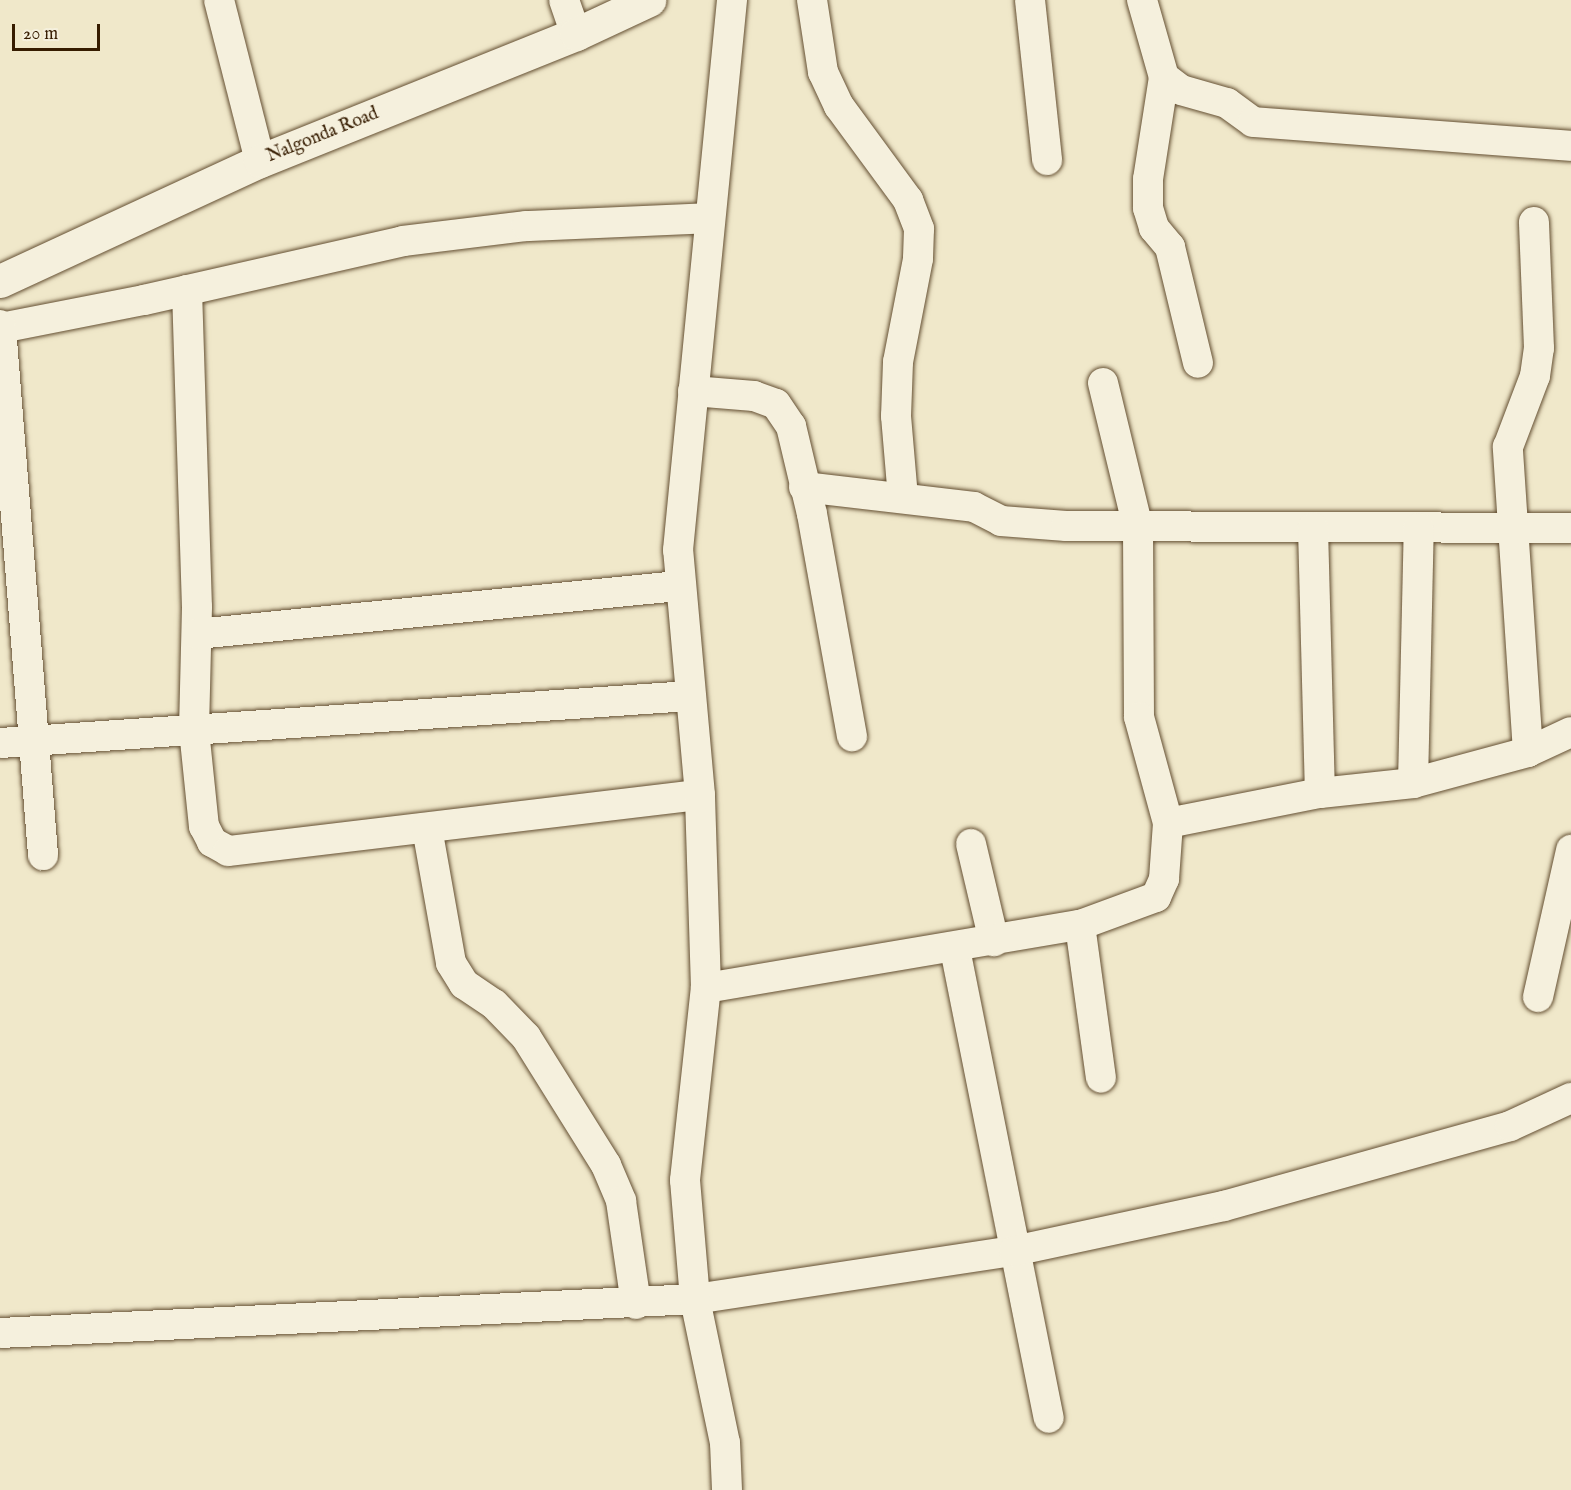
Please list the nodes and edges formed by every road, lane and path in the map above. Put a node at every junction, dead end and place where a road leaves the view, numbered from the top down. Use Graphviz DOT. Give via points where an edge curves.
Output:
graph roads {
  1 [pos="219,0"];
  2 [pos="564,0"];
  3 [pos="649,0"];
  4 [pos="732,0"];
  5 [pos="812,0"];
  6 [pos="1030,0"];
  7 [pos="1142,0"];
  8 [pos="576,34"];
  9 [pos="1164,77"];
  10 [pos="1571,146"];
  11 [pos="1047,160"];
  12 [pos="260,161"];
  13 [pos="710,218"];
  14 [pos="1534,222"];
  15 [pos="0,280"];
  16 [pos="187,290"];
  17 [pos="1,326"];
  18 [pos="1198,363"];
  19 [pos="1103,383"];
  20 [pos="693,391"];
  21 [pos="804,487"];
  22 [pos="903,498"];
  23 [pos="1138,528"];
  24 [pos="1313,528"];
  25 [pos="1419,528"];
  26 [pos="1512,528"];
  27 [pos="1571,528"];
  28 [pos="679,586"];
  29 [pos="12,630"];
  30 [pos="197,634"];
  31 [pos="690,696"];
  32 [pos="194,730"];
  33 [pos="1571,732"];
  34 [pos="852,736"];
  35 [pos="34,741"];
  36 [pos="0,743"];
  37 [pos="1528,752"];
  38 [pos="1413,783"];
  39 [pos="1320,793"];
  40 [pos="700,795"];
  41 [pos="1168,822"];
  42 [pos="427,828"];
  43 [pos="971,843"];
  44 [pos="1571,850"];
  45 [pos="43,855"];
  46 [pos="1080,925"];
  47 [pos="994,942"];
  48 [pos="955,949"];
  49 [pos="706,988"];
  50 [pos="1538,997"];
  51 [pos="1101,1078"];
  52 [pos="1571,1098"];
  53 [pos="1014,1251"];
  54 [pos="695,1299"];
  55 [pos="636,1304"];
  56 [pos="0,1333"];
  57 [pos="1049,1418"];
  58 [pos="727,1490"];
  1 -- 12 [label="street"];
  2 -- 8 [label="street"];
  3 -- 8 [label="main road, Nalgonda Road"];
  4 -- 13 [label="street"];
  5 -- 22 [label="street" via="823,72 839,106 908,200 919,229 918,259 898,362 896,416"];
  6 -- 11 [label="street"];
  7 -- 9 [label="street"];
  8 -- 12 [label="main road, Nalgonda Road"];
  9 -- 10 [label="street" via="1181,90 1227,103 1253,122"];
  9 -- 18 [label="street" via="1148,179 1148,208 1154,228 1170,247"];
  12 -- 15 [label="main road, Nalgonda Road"];
  13 -- 16 [label="street" via="527,226 403,241"];
  13 -- 20 [label="street"];
  14 -- 26 [label="street" via="1539,348 1535,376 1508,447"];
  16 -- 17 [label="street"];
  16 -- 30 [label="street"];
  17 -- 29 [label="street"];
  19 -- 23 [label="street"];
  20 -- 21 [label="street" via="754,396 776,404 790,426"];
  20 -- 28 [label="street" via="678,550"];
  21 -- 22 [label="street"];
  21 -- 34 [label="street"];
  22 -- 23 [label="street" via="974,507 1001,521"];
  23 -- 24 [label="street"];
  23 -- 41 [label="street" via="1139,717"];
  24 -- 25 [label="street"];
  24 -- 39 [label="street"];
  25 -- 26 [label="street"];
  25 -- 38 [label="street"];
  26 -- 27 [label="street"];
  26 -- 37 [label="street"];
  28 -- 30 [label="street"];
  28 -- 31 [label="street"];
  29 -- 35 [label="street"];
  30 -- 32 [label="street"];
  31 -- 32 [label="street"];
  31 -- 40 [label="street"];
  32 -- 35 [label="street"];
  32 -- 42 [label="street" via="204,826 212,842 228,851"];
  33 -- 37 [label="street"];
  35 -- 36 [label="street"];
  35 -- 45 [label="street"];
  37 -- 38 [label="street"];
  38 -- 39 [label="street"];
  39 -- 41 [label="street"];
  40 -- 42 [label="street"];
  40 -- 49 [label="street"];
  41 -- 46 [label="street" via="1164,879 1156,897"];
  42 -- 55 [label="street" via="451,963 464,984 494,1004 526,1037 606,1165 621,1201"];
  43 -- 47 [label="street"];
  44 -- 50 [label="street"];
  46 -- 47 [label="street"];
  46 -- 51 [label="street"];
  47 -- 48 [label="street"];
  48 -- 49 [label="street"];
  48 -- 53 [label="street"];
  49 -- 54 [label="street" via="685,1180"];
  52 -- 53 [label="street" via="1510,1126 1224,1206"];
  53 -- 54 [label="street"];
  53 -- 57 [label="street"];
  54 -- 55 [label="street"];
  54 -- 58 [label="street" via="725,1443"];
  55 -- 56 [label="street"];
}
